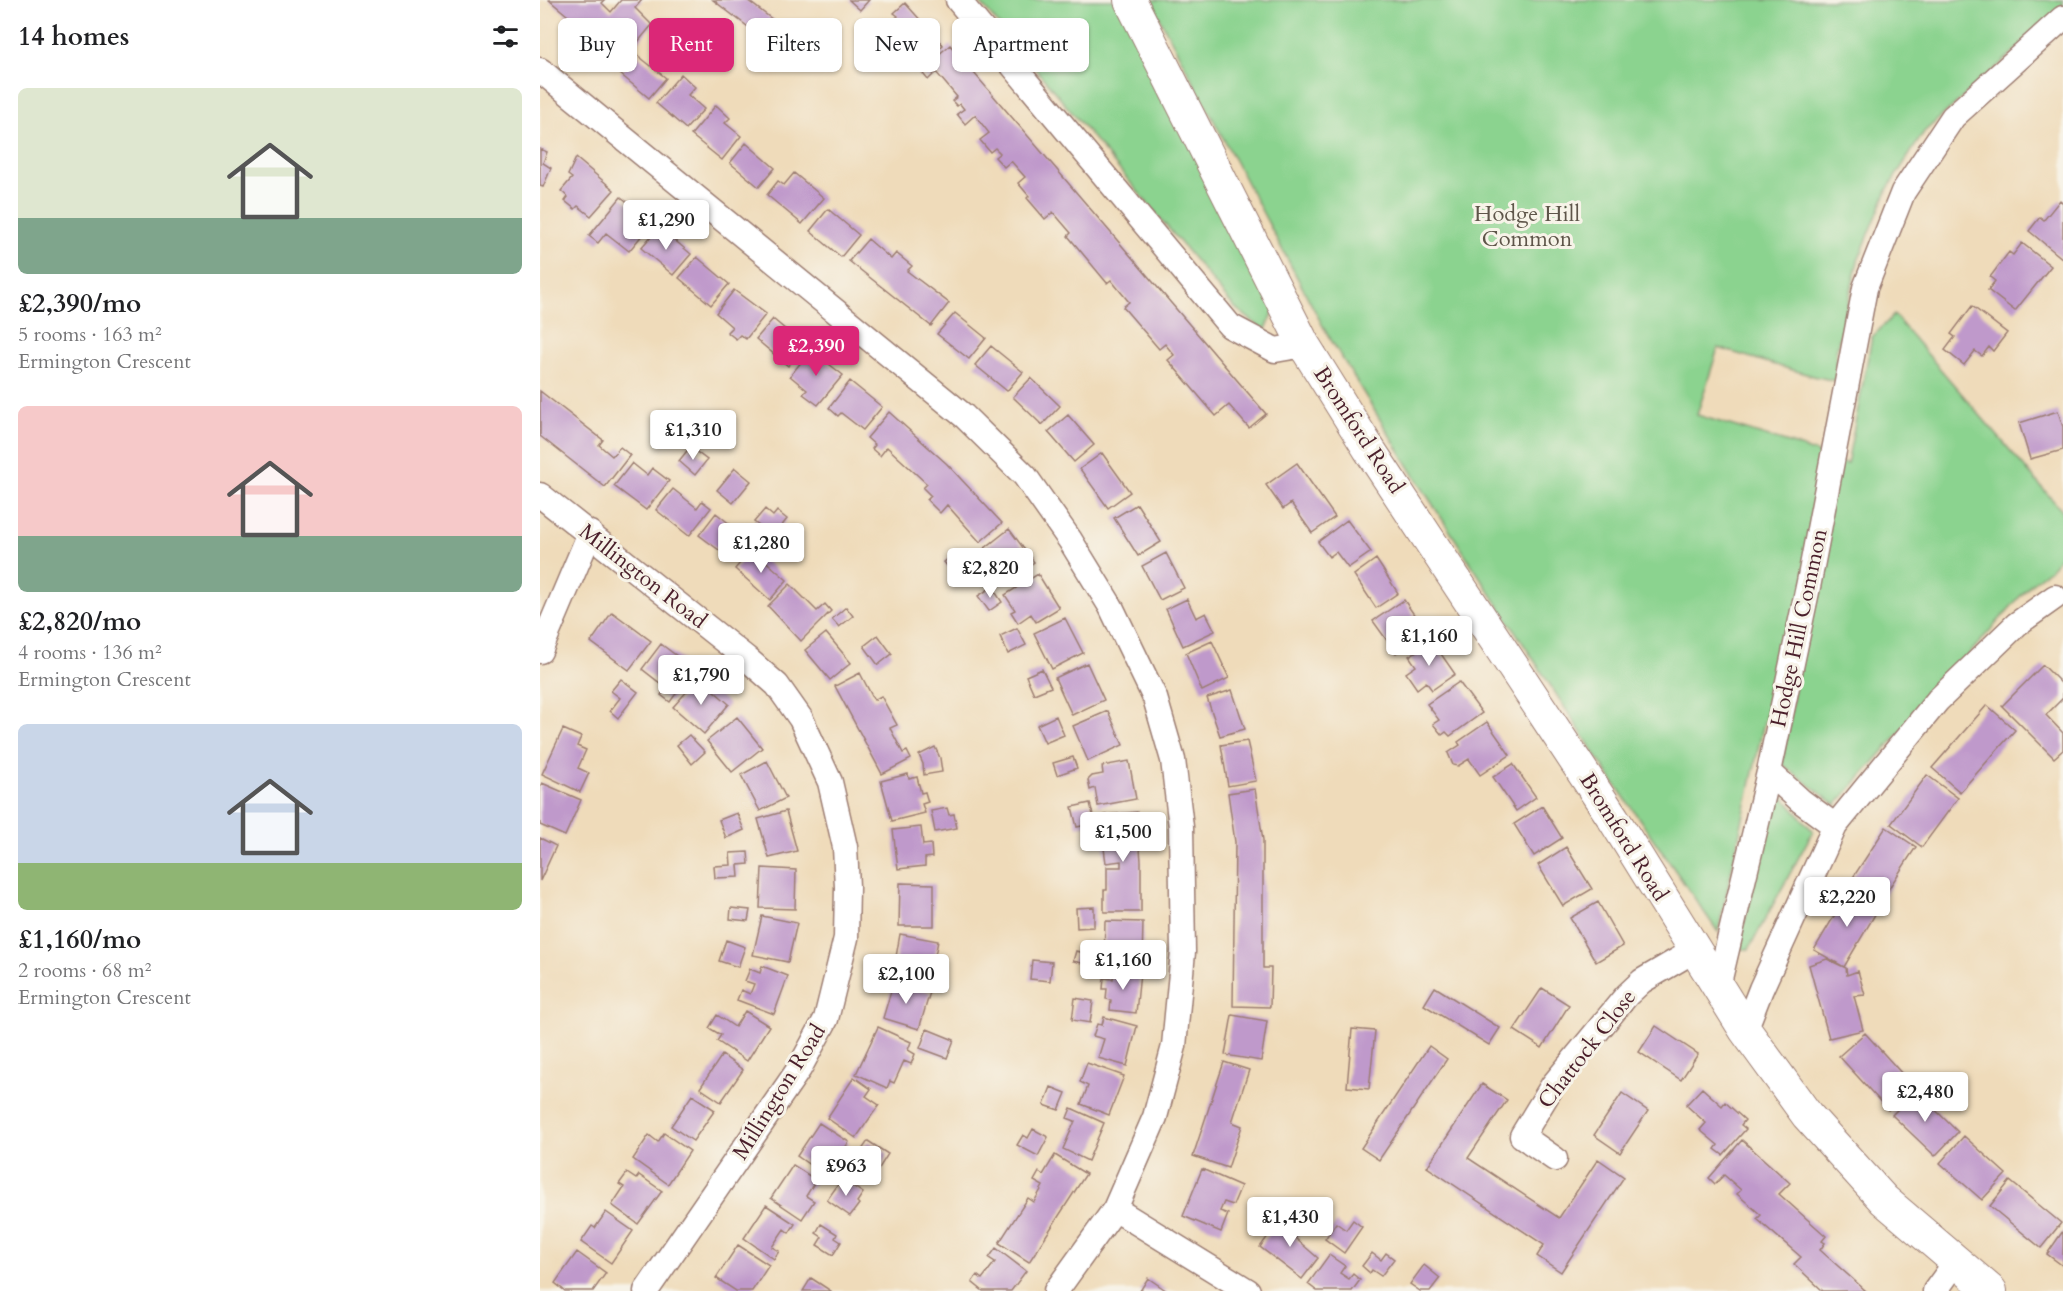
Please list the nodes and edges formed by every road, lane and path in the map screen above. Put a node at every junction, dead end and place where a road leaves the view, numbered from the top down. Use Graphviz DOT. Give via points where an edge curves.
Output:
graph roads {
  1 [pos="958,0"];
  2 [pos="1130,0"];
  3 [pos="2063,18"];
  4 [pos="540,70"];
  5 [pos="1304,345"];
  6 [pos="540,495"];
  7 [pos="590,534"];
  8 [pos="2055,597"];
  9 [pos="540,651"];
  10 [pos="1769,772"];
  11 [pos="1835,826"];
  12 [pos="1695,950"];
  13 [pos="1718,987"];
  14 [pos="1745,1030"];
  15 [pos="1555,1159"];
  16 [pos="1115,1209"];
  17 [pos="1956,1262"];
  18 [pos="646,1291"];
  19 [pos="1056,1291"];
  20 [pos="1248,1291"];
  21 [pos="1935,1291"];
  22 [pos="1991,1291"];
  1 -- 5 [label="street, Bromford Road" via="1230,326 1275,350"];
  2 -- 5 [label="street, Bromford Road"];
  3 -- 10 [label="street, Hodge Hill Common" via="1953,117 1903,192 1864,288"];
  4 -- 16 [label="street" via="964,416 1025,476 1111,607 1155,698 1173,760 1181,827 1183,942 1174,1046 1155,1117"];
  5 -- 12 [label="street, Bromford Road"];
  6 -- 7 [label="street, Millington Road"];
  7 -- 9 [label="street"];
  7 -- 18 [label="street, Millington Road" via="777,685 801,719 830,782 846,867 846,938 826,1019 799,1069"];
  8 -- 11 [label="street" via="2017,624 1938,700"];
  10 -- 11 [label="street"];
  10 -- 13 [label="street, Hodge Hill Common"];
  11 -- 14 [label="street"];
  12 -- 13 [label="street, Bromford Road"];
  12 -- 15 [label="street, Chattock Close" via="1642,981 1627,995 1553,1085 1522,1136"];
  13 -- 14 [label="street, Bromford Road"];
  14 -- 17 [label="street, Bromford Road" via="1807,1115 1884,1200"];
  16 -- 19 [label="street"];
  16 -- 20 [label="street"];
  17 -- 21 [label="street"];
  17 -- 22 [label="street, Bromford Road"];
}
